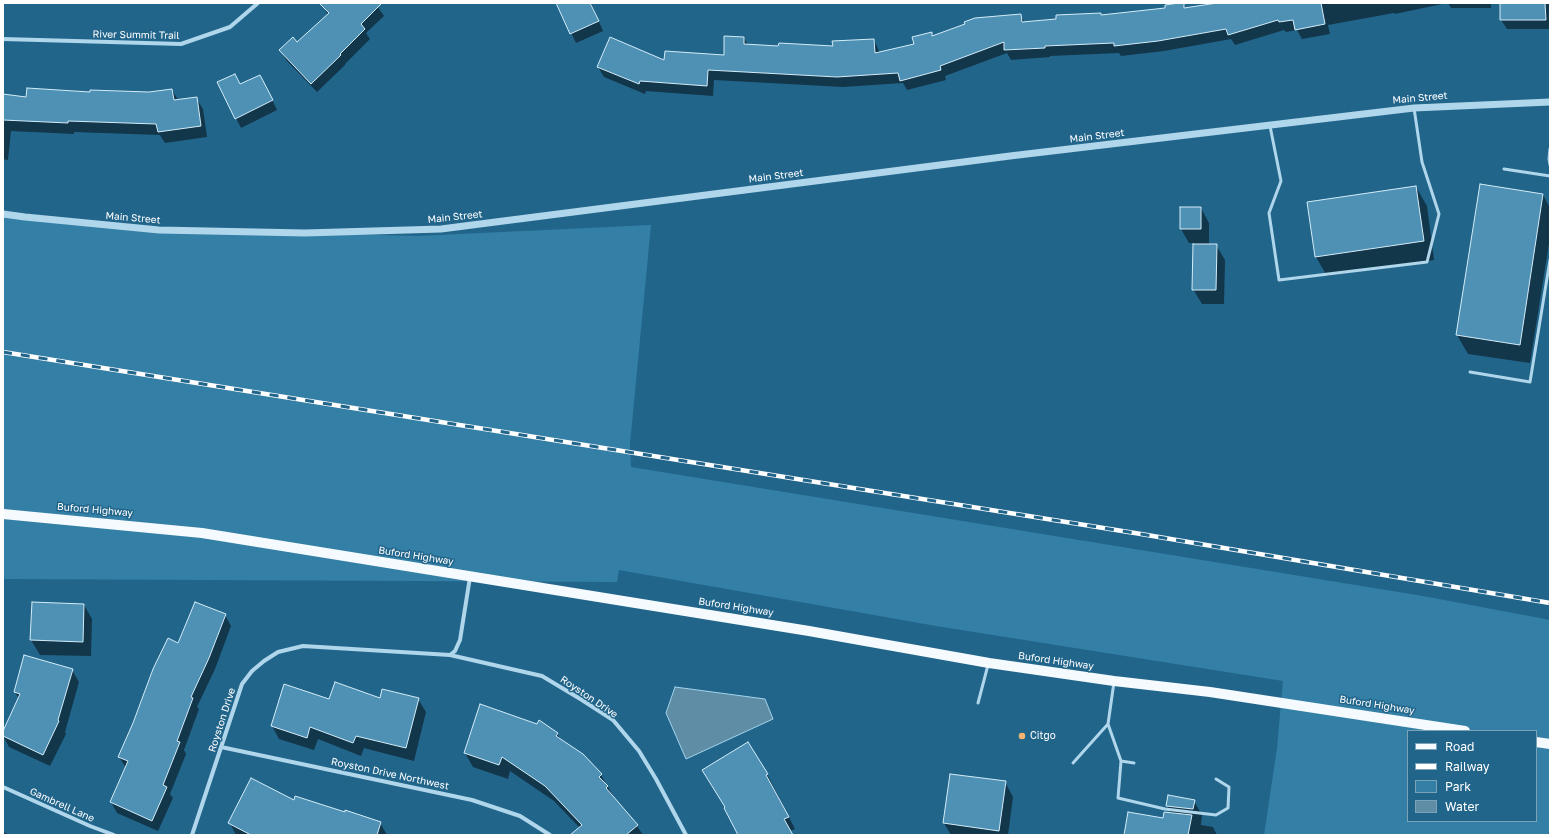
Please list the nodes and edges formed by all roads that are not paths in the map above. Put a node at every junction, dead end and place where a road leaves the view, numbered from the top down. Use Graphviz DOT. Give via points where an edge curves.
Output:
graph roads {
  1 [pos="258,3"];
  2 [pos="3,39"];
  3 [pos="1550,102"];
  4 [pos="1414,108"];
  5 [pos="1270,125"];
  6 [pos="1550,149"];
  7 [pos="1550,165"];
  8 [pos="1504,169"];
  9 [pos="1550,176"];
  10 [pos="3,214"];
  11 [pos="1550,260"];
  12 [pos="1470,372"];
  13 [pos="3,514"];
  14 [pos="470,577"];
  15 [pos="450,655"];
  16 [pos="989,663"];
  17 [pos="1114,681"];
  18 [pos="978,703"];
  19 [pos="1108,724"];
  20 [pos="1458,730"];
  21 [pos="1537,742"];
  22 [pos="1550,744"];
  23 [pos="221,747"];
  24 [pos="1121,761"];
  25 [pos="1073,763"];
  26 [pos="1134,763"];
  27 [pos="1216,779"];
  28 [pos="3,787"];
  29 [pos="114,835"];
  30 [pos="192,835"];
  31 [pos="550,835"];
  32 [pos="686,835"];
  1 -- 2 [label="street, River Summit Trail" via="230,27 181,44"];
  3 -- 4 [label="street, Main Street"];
  4 -- 5 [label="street, Main Street"];
  4 -- 5 [label="lane" via="1422,162 1439,214 1427,262 1279,280 1269,213 1281,181"];
  5 -- 10 [label="street, Main Street" via="441,229 305,233 159,230"];
  6 -- 7 [label="lane"];
  8 -- 9 [label="lane"];
  11 -- 12 [label="lane" via="1530,382"];
  13 -- 14 [label="main road, Buford Highway" via="202,533"];
  14 -- 15 [label="street" via="460,640"];
  14 -- 16 [label="main road, Buford Highway" via="809,631"];
  15 -- 23 [label="street, Royston Drive" via="303,646 278,652 252,671 242,684"];
  15 -- 32 [label="street, Royston Drive" via="542,676 613,720 639,751"];
  16 -- 17 [label="main road, Buford Highway"];
  16 -- 18 [label="lane"];
  17 -- 19 [label="lane"];
  17 -- 20 [label="main road, Buford Highway" via="1210,692"];
  19 -- 24 [label="lane"];
  19 -- 25 [label="lane"];
  21 -- 22 [label="main road"];
  23 -- 30 [label="street, Royston Drive"];
  23 -- 31 [label="street, Royston Drive Northwest" via="472,800 520,816"];
  24 -- 26 [label="lane"];
  24 -- 27 [label="lane" via="1118,798 1165,809 1216,815 1228,808 1229,787"];
  28 -- 29 [label="street, Gambrell Lane"];
}
